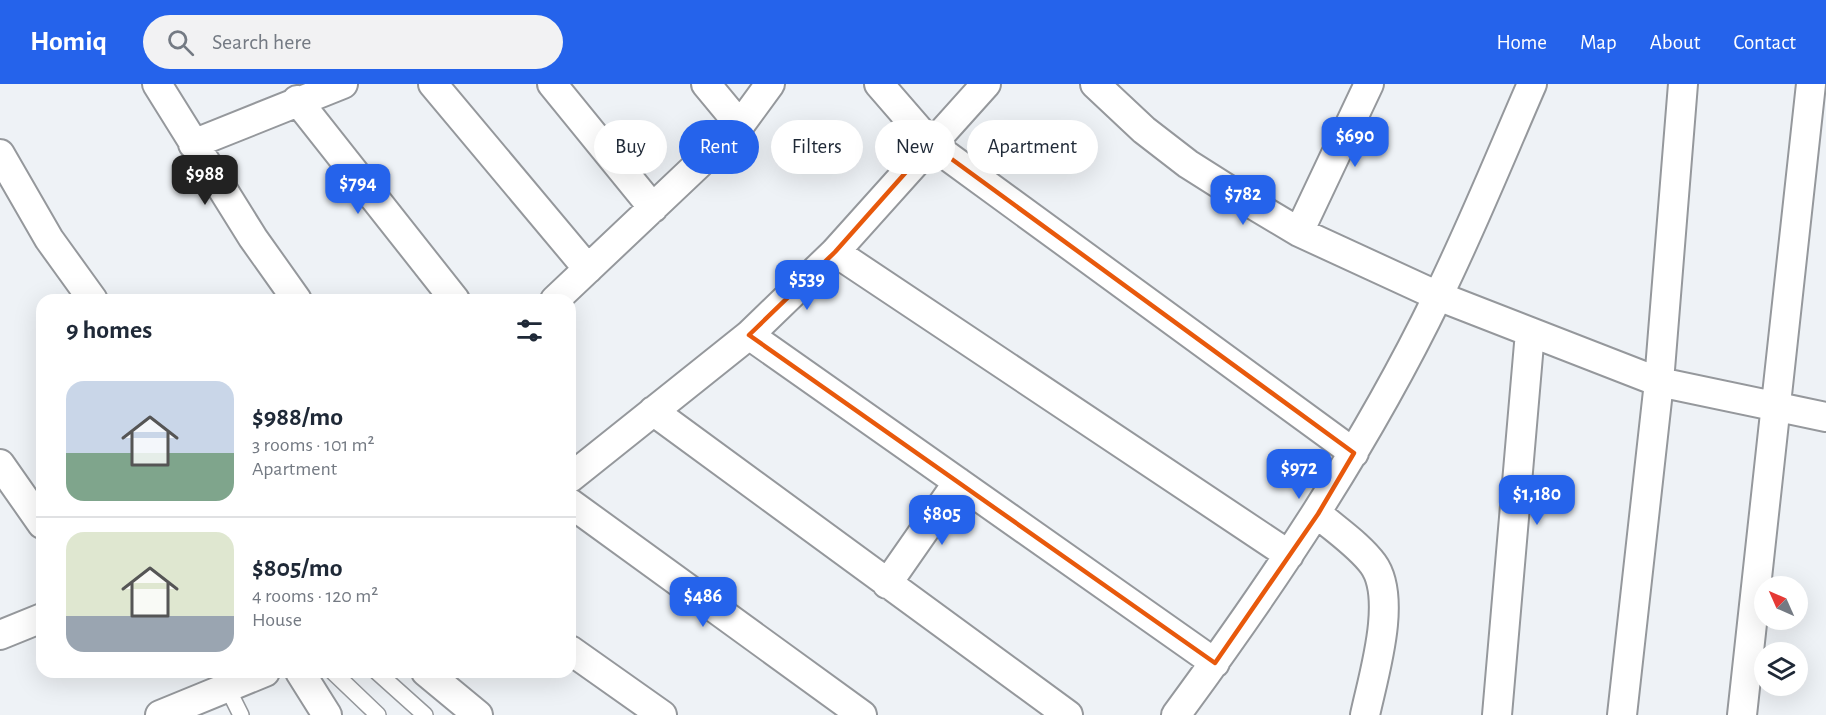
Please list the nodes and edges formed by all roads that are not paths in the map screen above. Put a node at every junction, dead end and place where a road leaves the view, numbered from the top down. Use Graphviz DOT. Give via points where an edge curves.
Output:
graph roads {
  1 [pos="157,84"];
  2 [pos="343,84"];
  3 [pos="433,84"];
  4 [pos="552,84"];
  5 [pos="706,84"];
  6 [pos="770,84"];
  7 [pos="879,84"];
  8 [pos="986,84"];
  9 [pos="1095,84"];
  10 [pos="1369,84"];
  11 [pos="1532,84"];
  12 [pos="1683,84"];
  13 [pos="1811,84"];
  14 [pos="297,100"];
  15 [pos="736,120"];
  16 [pos="744,120"];
  17 [pos="910,120"];
  18 [pos="953,120"];
  19 [pos="193,144"];
  20 [pos="0,154"];
  21 [pos="955,162"];
  22 [pos="689,174"];
  23 [pos="904,174"];
  24 [pos="1814,175"];
  25 [pos="653,208"];
  26 [pos="1299,232"];
  27 [pos="835,252"];
  28 [pos="588,269"];
  29 [pos="89,294"];
  30 [pos="293,294"];
  31 [pos="450,294"];
  32 [pos="561,294"];
  33 [pos="1438,296"];
  34 [pos="1530,332"];
  35 [pos="749,335"];
  36 [pos="1659,382"];
  37 [pos="1776,406"];
  38 [pos="652,411"];
  39 [pos="1826,417"];
  40 [pos="1354,453"];
  41 [pos="0,464"];
  42 [pos="576,473"];
  43 [pos="958,482"];
  44 [pos="8,491"];
  45 [pos="576,507"];
  46 [pos="1318,514"];
  47 [pos="36,518"];
  48 [pos="1289,555"];
  49 [pos="887,584"];
  50 [pos="36,620"];
  51 [pos="0,635"];
  52 [pos="576,654"];
  53 [pos="1215,663"];
  54 [pos="250,678"];
  55 [pos="304,678"];
  56 [pos="339,678"];
  57 [pos="383,678"];
  58 [pos="433,678"];
  59 [pos="227,687"];
  60 [pos="160,715"];
  61 [pos="241,715"];
  62 [pos="327,715"];
  63 [pos="378,715"];
  64 [pos="425,715"];
  65 [pos="478,715"];
  66 [pos="662,715"];
  67 [pos="862,715"];
  68 [pos="1068,715"];
  69 [pos="1176,715"];
  70 [pos="1365,715"];
  71 [pos="1497,715"];
  72 [pos="1622,715"];
  73 [pos="1742,715"];
  1 -- 19 [label="street"];
  2 -- 14 [label="street"];
  3 -- 28 [label="street"];
  4 -- 25 [label="street"];
  5 -- 15 [label="street"];
  6 -- 16 [label="street"];
  7 -- 17 [label="street"];
  8 -- 18 [label="street"];
  9 -- 26 [label="street" via="1188,164"];
  10 -- 26 [label="street"];
  11 -- 33 [label="street"];
  12 -- 36 [label="street"];
  13 -- 24 [label="street"];
  14 -- 19 [label="street"];
  14 -- 31 [label="street"];
  19 -- 30 [label="street"];
  20 -- 29 [label="street" via="49,239"];
  21 -- 40 [label="street"];
  22 -- 25 [label="street"];
  23 -- 27 [label="street"];
  24 -- 37 [label="street"];
  25 -- 28 [label="street"];
  26 -- 33 [label="street"];
  27 -- 35 [label="street"];
  27 -- 48 [label="street"];
  28 -- 32 [label="street"];
  33 -- 34 [label="street"];
  33 -- 40 [label="street"];
  34 -- 36 [label="street"];
  34 -- 71 [label="street"];
  35 -- 38 [label="street"];
  35 -- 43 [label="street"];
  36 -- 37 [label="street"];
  36 -- 72 [label="street"];
  37 -- 39 [label="street"];
  37 -- 73 [label="street"];
  38 -- 42 [label="street"];
  38 -- 49 [label="street"];
  40 -- 46 [label="street"];
  41 -- 44 [label="street"];
  43 -- 49 [label="street"];
  43 -- 53 [label="street"];
  44 -- 47 [label="street"];
  45 -- 67 [label="street"];
  46 -- 48 [label="street"];
  46 -- 70 [label="street" via="1374,565 1382,583 1383,626"];
  48 -- 53 [label="street"];
  49 -- 68 [label="street"];
  50 -- 51 [label="street"];
  52 -- 66 [label="street"];
  53 -- 69 [label="street"];
  54 -- 59 [label="street"];
  55 -- 62 [label="street"];
  56 -- 63 [label="lane"];
  57 -- 64 [label="lane"];
  58 -- 65 [label="street"];
  59 -- 60 [label="street"];
  59 -- 61 [label="lane"];
}
